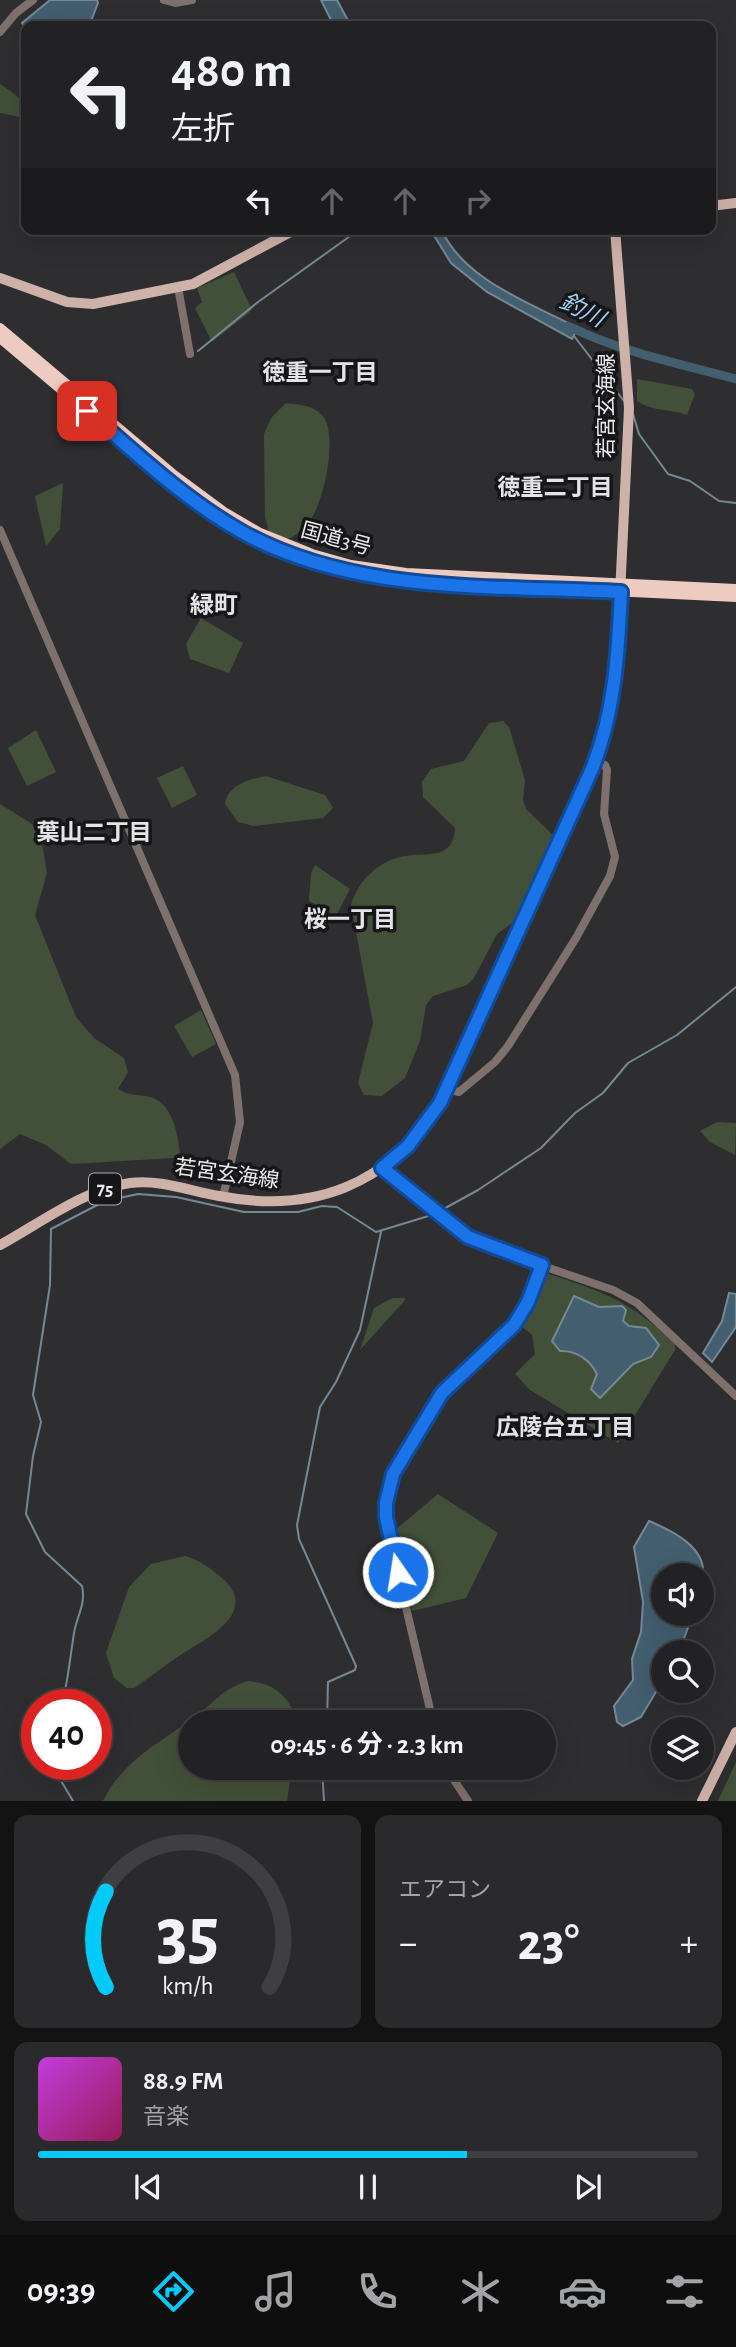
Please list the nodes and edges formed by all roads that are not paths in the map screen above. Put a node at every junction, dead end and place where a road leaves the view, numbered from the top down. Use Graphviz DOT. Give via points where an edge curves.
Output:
graph roads {
  1 [pos="33,0"];
  2 [pos="164,0"];
  3 [pos="192,0"];
  4 [pos="0,32"];
  5 [pos="736,203"];
  6 [pos="716,205"];
  7 [pos="285,235"];
  8 [pos="616,235"];
  9 [pos="0,278"];
  10 [pos="178,287"];
  11 [pos="0,328"];
  12 [pos="0,338"];
  13 [pos="190,354"];
  14 [pos="0,530"];
  15 [pos="621,587"];
  16 [pos="736,589"];
  17 [pos="736,597"];
  18 [pos="595,761"];
  19 [pos="446,1089"];
  20 [pos="382,1168"];
  21 [pos="223,1197"];
  22 [pos="0,1245"];
  23 [pos="542,1265"];
  24 [pos="736,1396"];
  25 [pos="430,1710"];
  26 [pos="736,1732"];
  27 [pos="454,1780"];
  28 [pos="468,1801"];
  29 [pos="702,1801"];
  1 -- 4 [label="street"];
  2 -- 3 [label="street"];
  5 -- 6 [label="main road"];
  7 -- 10 [label="main road" via="209,277"];
  8 -- 15 [label="main road, 若宮玄海線 / 75" via="629,393"];
  9 -- 10 [label="main road" via="81,304"];
  10 -- 13 [label="street"];
  11 -- 15 [label="highway, 国道3号" via="202,497 293,548 385,571"];
  12 -- 15 [label="highway, 国道3号" via="195,501 239,531 292,556 389,579"];
  14 -- 21 [label="street" via="236,1075 240,1122"];
  15 -- 16 [label="highway, 国道3号"];
  15 -- 17 [label="highway, 国道3号"];
  15 -- 18 [label="main road, 若宮玄海線 / 75" via="615,693"];
  18 -- 19 [label="main road, 若宮玄海線 / 75"];
  18 -- 19 [label="street" via="607,770 604,814 614,869 576,939 504,1050 459,1092"];
  19 -- 20 [label="main road, 若宮玄海線 / 75" via="423,1129"];
  20 -- 21 [label="main road, 若宮玄海線 / 75" via="337,1191 296,1201"];
  20 -- 23 [label="street" via="443,1219 487,1246"];
  21 -- 22 [label="main road, 若宮玄海線 / 75" via="156,1183 123,1184 97,1192"];
  23 -- 24 [label="street" via="637,1303"];
  23 -- 25 [label="street" via="514,1325 442,1393 401,1458 388,1488 388,1531"];
  26 -- 29 [label="main road"];
  27 -- 28 [label="street"];
}
